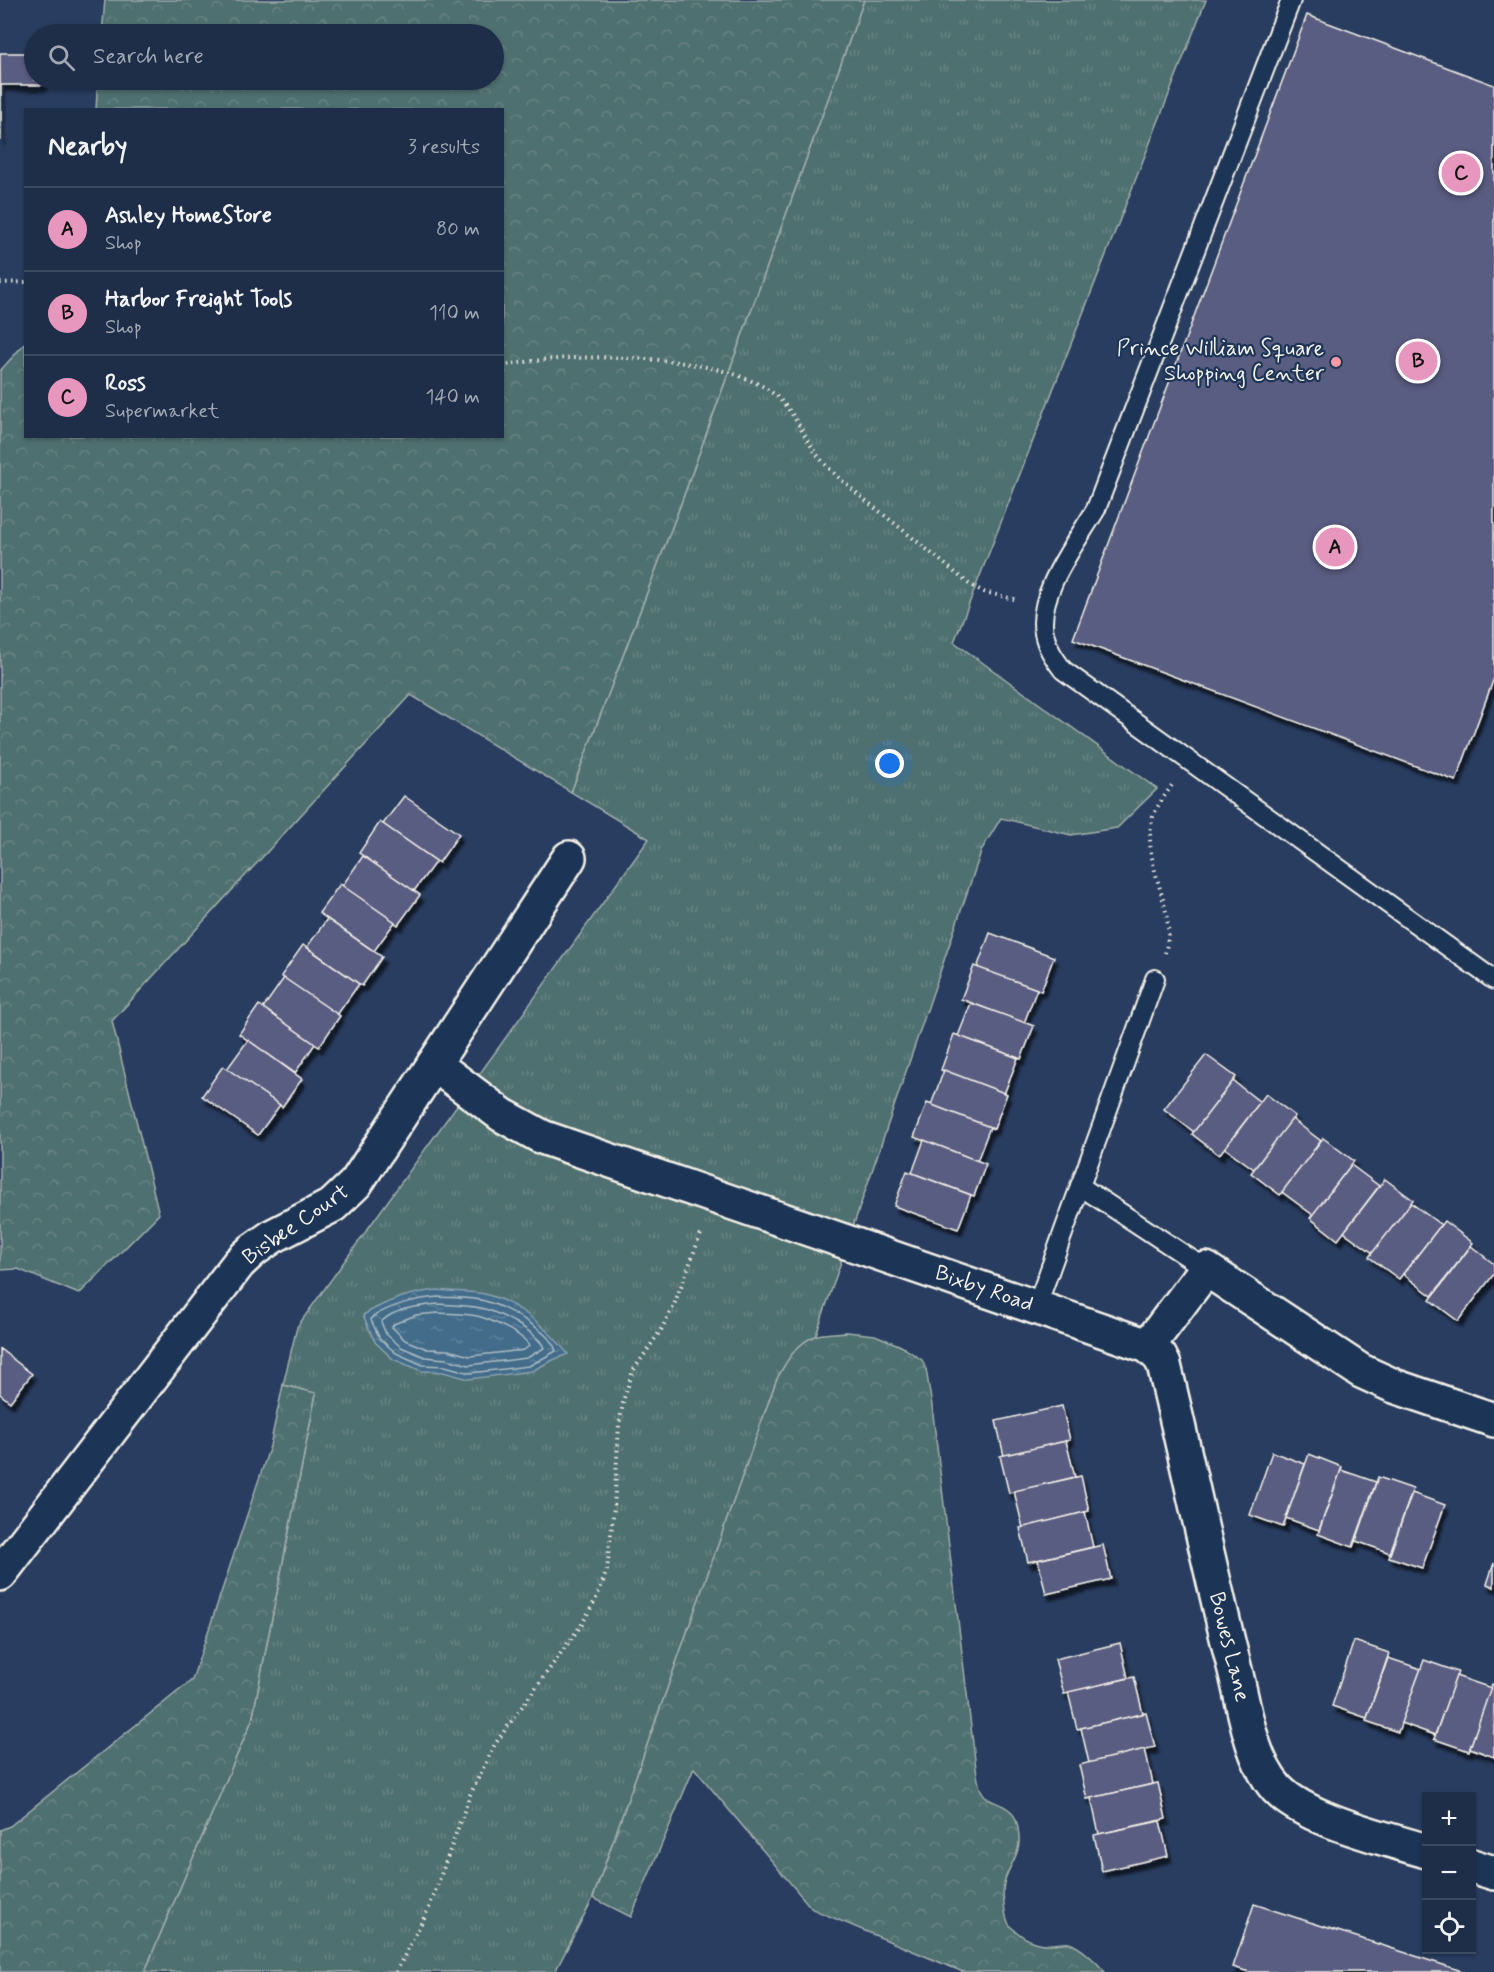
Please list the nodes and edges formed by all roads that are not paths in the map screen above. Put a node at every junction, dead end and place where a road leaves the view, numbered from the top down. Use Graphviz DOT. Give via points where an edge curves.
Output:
graph roads {
  1 [pos="1291,0"];
  2 [pos="569,858"];
  3 [pos="1155,979"];
  4 [pos="1494,980"];
  5 [pos="434,1064"];
  6 [pos="1080,1186"];
  7 [pos="1206,1269"];
  8 [pos="1036,1308"];
  9 [pos="1148,1346"];
  10 [pos="1494,1420"];
  11 [pos="0,1574"];
  12 [pos="1422,1850"];
  13 [pos="1476,1867"];
  14 [pos="1494,1873"];
  1 -- 4 [label="lane" via="1096,509 1053,582 1045,605 1044,631 1051,654 1063,670"];
  2 -- 5 [label="street, Bisbee Court"];
  3 -- 6 [label="lane"];
  5 -- 8 [label="street, Bixby Road" via="502,1115 543,1137"];
  5 -- 11 [label="street, Bisbee Court" via="356,1183 333,1205 273,1236 239,1263"];
  6 -- 7 [label="lane"];
  6 -- 8 [label="lane"];
  7 -- 9 [label="street"];
  7 -- 10 [label="street" via="1361,1371"];
  8 -- 9 [label="street, Bixby Road"];
  9 -- 12 [label="street, Bowes Lane" via="1164,1365 1216,1595 1254,1744 1265,1771 1289,1800 1316,1815"];
  13 -- 14 [label="street"];
}
